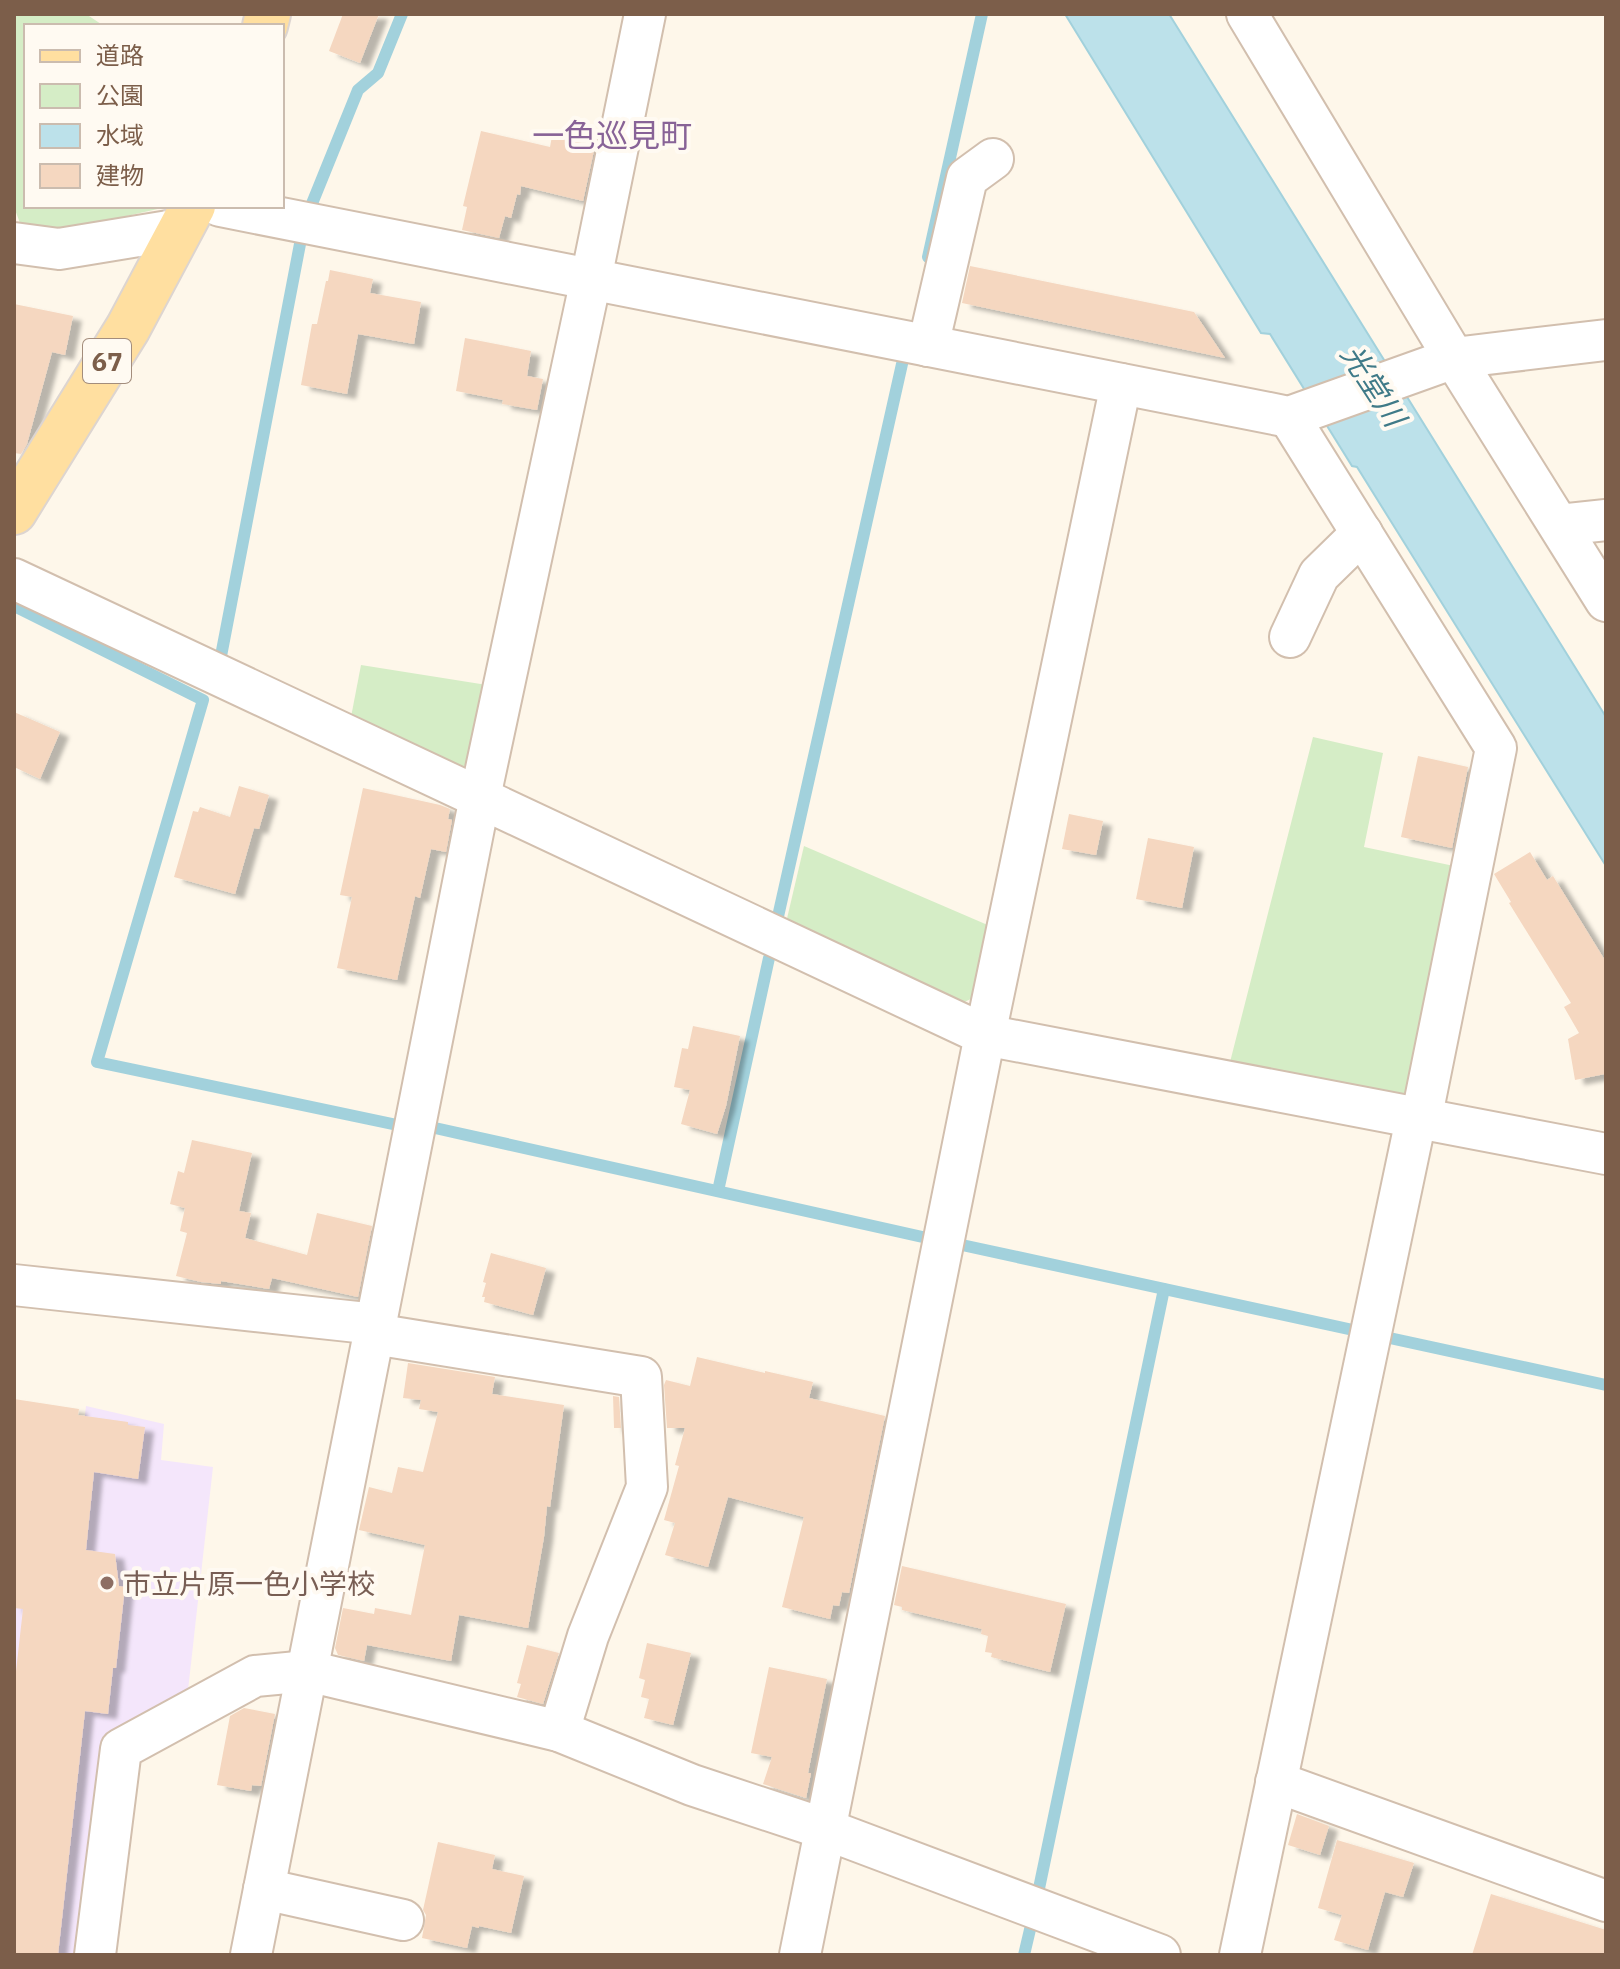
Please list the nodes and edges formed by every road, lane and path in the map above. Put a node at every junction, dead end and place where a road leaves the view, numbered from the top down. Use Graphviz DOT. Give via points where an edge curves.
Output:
graph roads {
  1 [pos="645,14"];
  2 [pos="1247,14"];
  3 [pos="993,159"];
  4 [pos="230,208"];
  5 [pos="187,218"];
  6 [pos="14,243"];
  7 [pos="591,279"];
  8 [pos="1606,340"];
  9 [pos="928,346"];
  10 [pos="1439,364"];
  11 [pos="1121,384"];
  12 [pos="1292,416"];
  13 [pos="14,512"];
  14 [pos="1606,520"];
  15 [pos="1559,525"];
  16 [pos="1362,533"];
  17 [pos="14,579"];
  18 [pos="1606,601"];
  19 [pos="1290,637"];
  20 [pos="480,797"];
  21 [pos="985,1035"];
  22 [pos="1418,1119"];
  23 [pos="1606,1154"];
  24 [pos="14,1285"];
  25 [pos="375,1329"];
  26 [pos="308,1671"];
  27 [pos="559,1731"];
  28 [pos="1276,1782"];
  29 [pos="825,1829"];
  30 [pos="264,1889"];
  31 [pos="1606,1901"];
  32 [pos="403,1920"];
  33 [pos="95,1955"];
  34 [pos="251,1955"];
  35 [pos="800,1955"];
  36 [pos="1160,1955"];
  37 [pos="1240,1955"];
  1 -- 7 [label="street"];
  2 -- 10 [label="street"];
  3 -- 9 [label="street" via="967,178"];
  4 -- 7 [label="street"];
  5 -- 6 [label="street" via="59,249"];
  5 -- 13 [label="main road, 67" via="128,328"];
  7 -- 9 [label="street"];
  7 -- 20 [label="street"];
  8 -- 10 [label="street"];
  9 -- 11 [label="street"];
  10 -- 12 [label="street"];
  10 -- 15 [label="street"];
  11 -- 12 [label="street"];
  11 -- 21 [label="street"];
  12 -- 16 [label="street"];
  14 -- 15 [label="street"];
  15 -- 18 [label="street"];
  16 -- 19 [label="street" via="1319,575"];
  16 -- 22 [label="street" via="1496,748"];
  17 -- 20 [label="street"];
  20 -- 21 [label="street"];
  20 -- 25 [label="street"];
  21 -- 22 [label="street"];
  21 -- 29 [label="street"];
  22 -- 23 [label="street"];
  22 -- 28 [label="street"];
  24 -- 25 [label="street"];
  25 -- 26 [label="street"];
  25 -- 27 [label="street" via="641,1377 647,1487 588,1636"];
  26 -- 27 [label="street"];
  26 -- 30 [label="street"];
  26 -- 33 [label="street" via="255,1676 121,1749"];
  27 -- 29 [label="street" via="692,1785"];
  28 -- 31 [label="street"];
  28 -- 37 [label="street"];
  29 -- 35 [label="street"];
  29 -- 36 [label="street"];
  30 -- 32 [label="street"];
  30 -- 34 [label="street"];
}
